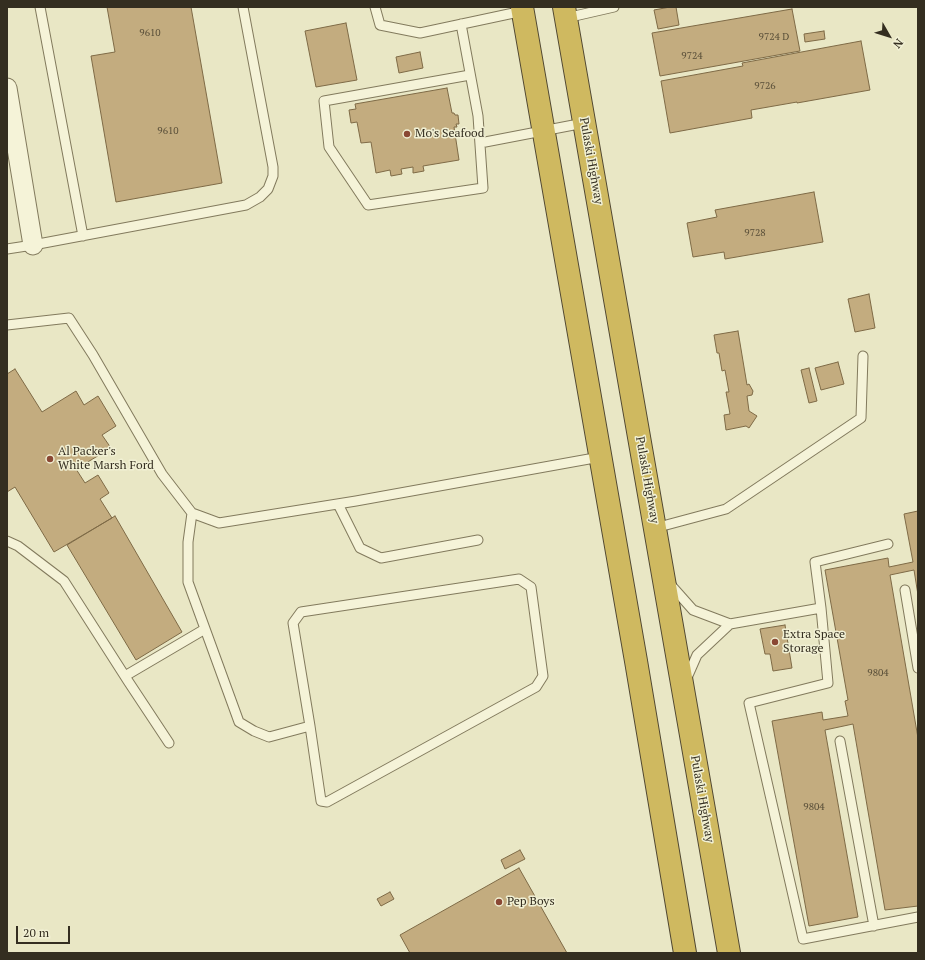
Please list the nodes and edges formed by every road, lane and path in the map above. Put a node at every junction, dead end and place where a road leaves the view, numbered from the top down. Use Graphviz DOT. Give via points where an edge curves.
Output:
graph roads {
  1 [pos="40,7"];
  2 [pos="243,7"];
  3 [pos="375,7"];
  4 [pos="614,7"];
  5 [pos="522,9"];
  6 [pos="565,12"];
  7 [pos="461,24"];
  8 [pos="470,75"];
  9 [pos="7,88"];
  10 [pos="584,123"];
  11 [pos="543,130"];
  12 [pos="480,144"];
  13 [pos="83,236"];
  14 [pos="32,245"];
  15 [pos="7,248"];
  16 [pos="7,325"];
  17 [pos="863,356"];
  18 [pos="600,457"];
  19 [pos="338,504"];
  20 [pos="192,513"];
  21 [pos="655,528"];
  22 [pos="478,540"];
  23 [pos="7,542"];
  24 [pos="888,544"];
  25 [pos="663,575"];
  26 [pos="906,590"];
  27 [pos="821,608"];
  28 [pos="730,624"];
  29 [pos="205,629"];
  30 [pos="918,668"];
  31 [pos="124,676"];
  32 [pos="683,688"];
  33 [pos="310,726"];
  34 [pos="840,741"];
  35 [pos="169,743"];
  36 [pos="918,917"];
  37 [pos="874,926"];
  38 [pos="685,953"];
  39 [pos="729,953"];
  1 -- 13 [label="lane"];
  2 -- 13 [label="lane" via="273,167 268,189 246,205"];
  3 -- 7 [label="lane" via="380,25 420,33"];
  4 -- 6 [label="lane"];
  5 -- 7 [label="lane"];
  5 -- 11 [label="highway"];
  6 -- 10 [label="highway, Pulaski Highway"];
  7 -- 8 [label="lane"];
  8 -- 12 [label="lane" via="478,116"];
  8 -- 12 [label="lane" via="324,101 329,147 368,205 483,188"];
  9 -- 14 [label="street"];
  10 -- 11 [label="lane"];
  10 -- 21 [label="highway, Pulaski Highway"];
  11 -- 12 [label="lane"];
  11 -- 18 [label="highway"];
  13 -- 14 [label="lane"];
  14 -- 15 [label="lane"];
  16 -- 20 [label="lane" via="69,318 162,474"];
  17 -- 21 [label="lane" via="861,418 726,509"];
  18 -- 19 [label="lane"];
  18 -- 38 [label="highway"];
  19 -- 20 [label="lane" via="219,523"];
  19 -- 22 [label="lane" via="360,548 380,558"];
  20 -- 29 [label="lane" via="188,542 188,582"];
  21 -- 25 [label="highway, Pulaski Highway"];
  23 -- 31 [label="lane" via="18,546 64,581"];
  24 -- 27 [label="lane" via="815,562"];
  25 -- 28 [label="lane" via="693,610"];
  25 -- 32 [label="highway, Pulaski Highway"];
  26 -- 30 [label="lane"];
  27 -- 28 [label="lane"];
  27 -- 37 [label="lane" via="828,683 749,703 803,939"];
  28 -- 32 [label="lane" via="697,655"];
  29 -- 31 [label="lane"];
  29 -- 33 [label="lane" via="239,722 268,737"];
  31 -- 35 [label="lane"];
  32 -- 39 [label="highway, Pulaski Highway"];
  33 -- 33 [label="lane" via="293,623 301,612 519,579 531,587 543,676 536,687 327,802 321,800"];
  34 -- 37 [label="lane"];
  36 -- 37 [label="lane"];
}
